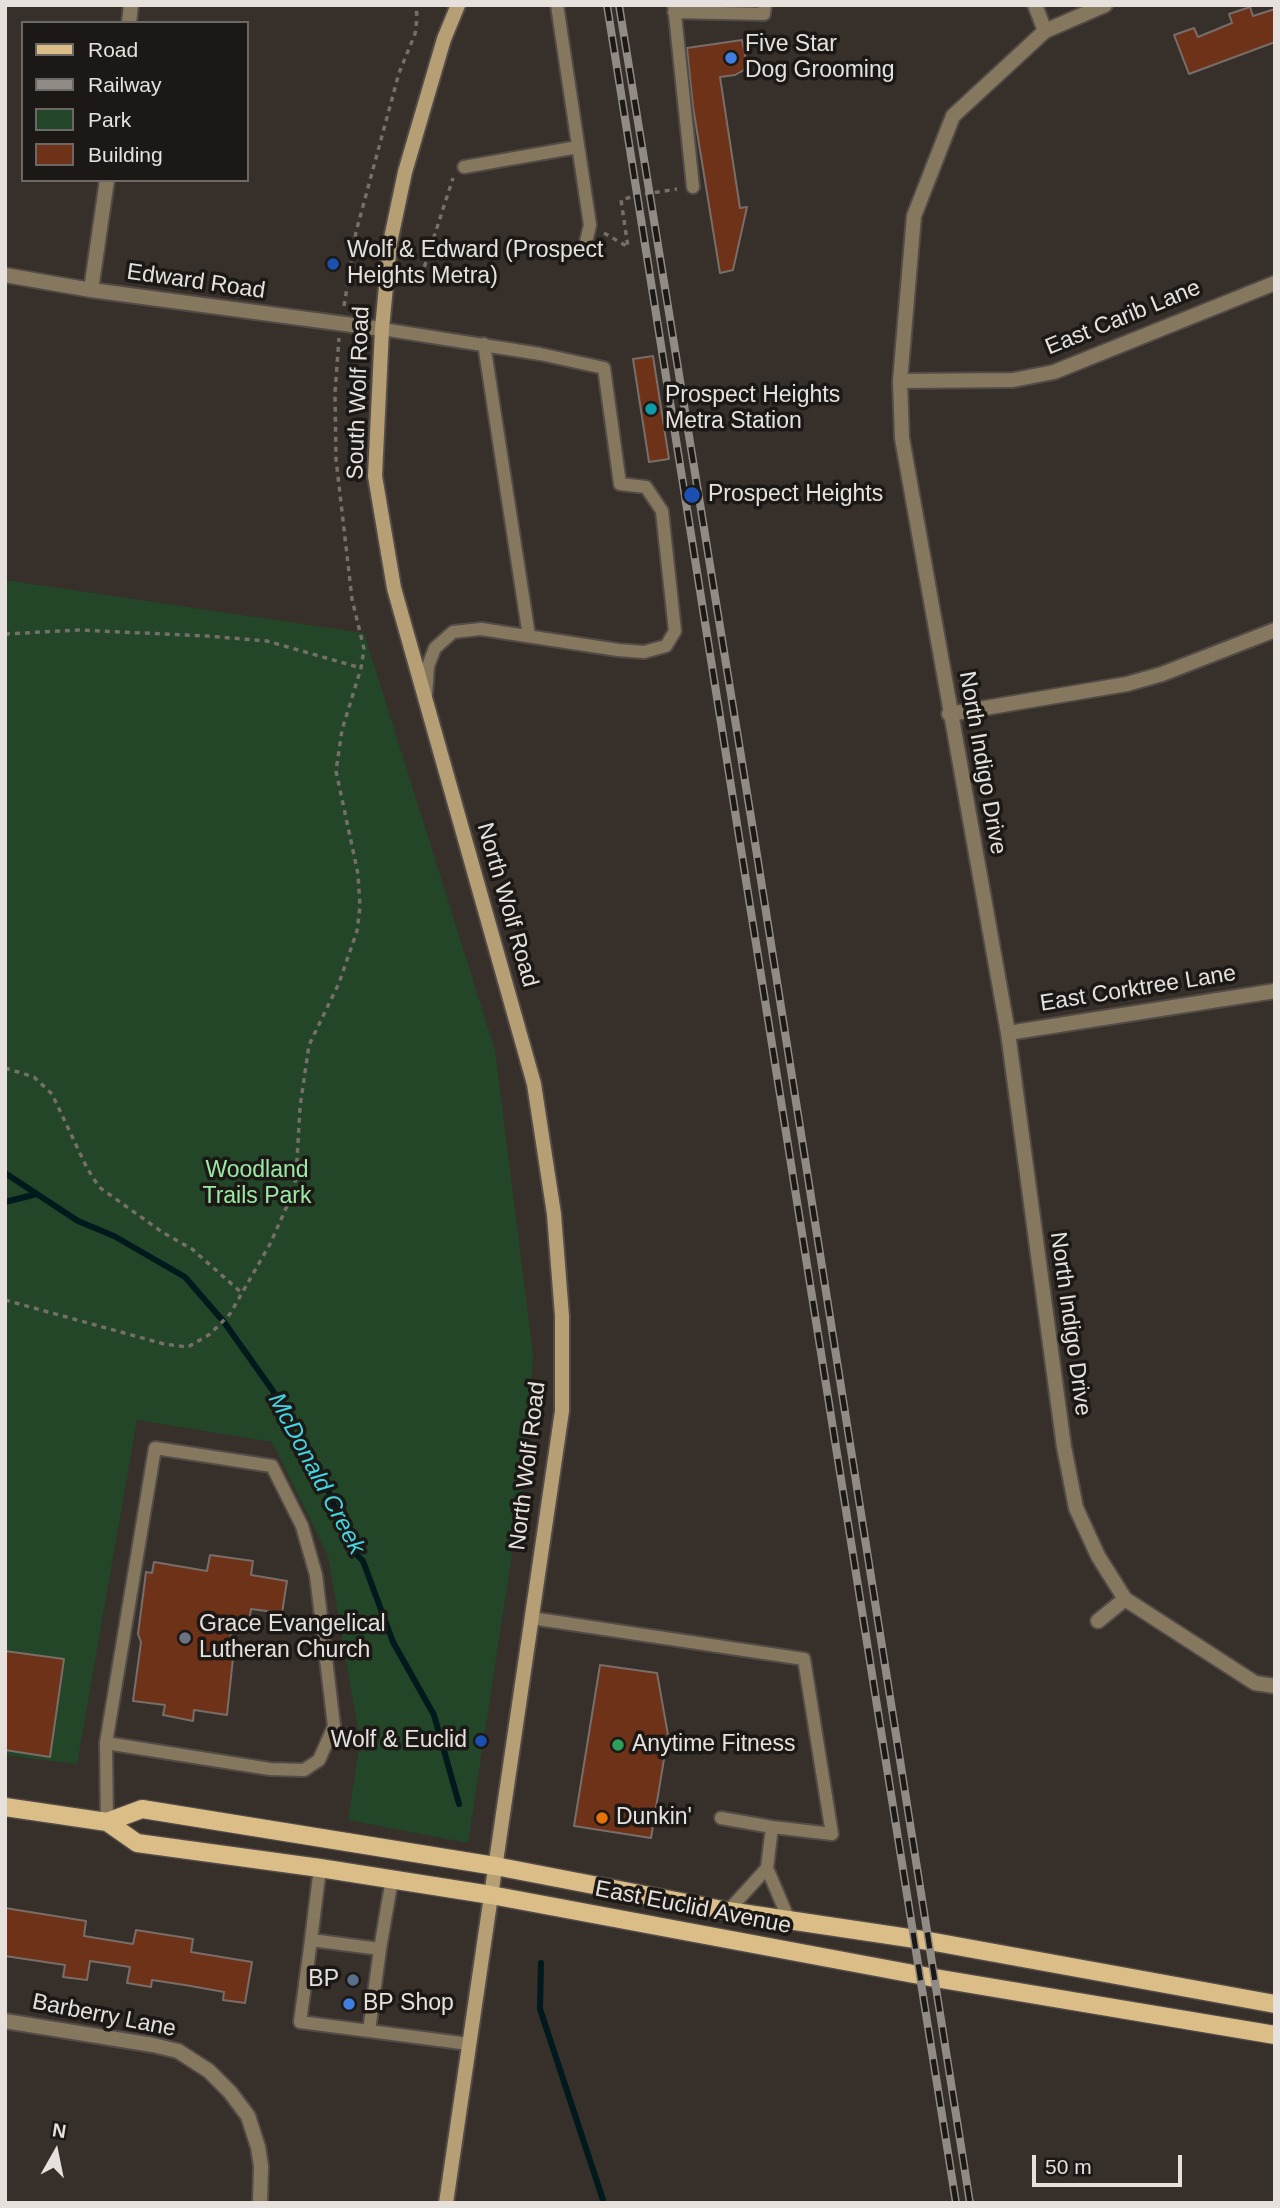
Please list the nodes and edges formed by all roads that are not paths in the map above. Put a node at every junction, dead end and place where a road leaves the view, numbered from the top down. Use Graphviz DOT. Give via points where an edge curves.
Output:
graph roads {
  1 [pos="458,5"];
  2 [pos="557,5"];
  3 [pos="765,5"];
  4 [pos="1035,5"];
  5 [pos="1105,5"];
  6 [pos="674,8"];
  7 [pos="1045,31"];
  8 [pos="578,147"];
  9 [pos="464,167"];
  10 [pos="107,182"];
  11 [pos="692,187"];
  12 [pos="585,246"];
  13 [pos="5,275"];
  14 [pos="1275,283"];
  15 [pos="91,290"];
  16 [pos="382,330"];
  17 [pos="484,344"];
  18 [pos="900,381"];
  19 [pos="1275,630"];
  20 [pos="529,636"];
  21 [pos="426,703"];
  22 [pos="949,714"];
  23 [pos="1275,991"];
  24 [pos="1008,1033"];
  25 [pos="1125,1599"];
  26 [pos="531,1618"];
  27 [pos="1098,1621"];
  28 [pos="1275,1686"];
  29 [pos="106,1743"];
  30 [pos="5,1807"];
  31 [pos="720,1818"];
  32 [pos="107,1822"];
  33 [pos="772,1827"];
  34 [pos="495,1866"];
  35 [pos="320,1868"];
  36 [pos="767,1868"];
  37 [pos="392,1879"];
  38 [pos="491,1895"];
  39 [pos="728,1911"];
  40 [pos="789,1920"];
  41 [pos="311,1940"];
  42 [pos="380,1949"];
  43 [pos="1275,2004"];
  44 [pos="5,2021"];
  45 [pos="369,2031"];
  46 [pos="1275,2035"];
  47 [pos="469,2045"];
  48 [pos="260,2203"];
  49 [pos="446,2203"];
  1 -- 16 [label="main road, South Wolf Road" via="405,172 390,243"];
  2 -- 8 [label="lane"];
  3 -- 6 [label="lane" via="764,14"];
  4 -- 7 [label="street"];
  5 -- 7 [label="street, North Indigo Drive"];
  6 -- 11 [label="lane"];
  7 -- 18 [label="street, North Indigo Drive" via="953,116 914,216"];
  8 -- 9 [label="lane"];
  8 -- 12 [label="lane" via="590,225"];
  10 -- 15 [label="street"];
  13 -- 15 [label="street, Edward Road"];
  14 -- 18 [label="street, East Carib Lane" via="1054,372 1013,380"];
  15 -- 16 [label="street, Edward Road"];
  16 -- 17 [label="lane"];
  16 -- 21 [label="main road, South Wolf Road" via="376,476 394,588"];
  17 -- 20 [label="lane"];
  17 -- 20 [label="lane" via="604,368 620,484 646,487 662,511 675,631 666,646 644,652"];
  18 -- 22 [label="street, North Indigo Drive" via="902,438"];
  19 -- 22 [label="street" via="1127,684"];
  20 -- 21 [label="lane" via="481,629 453,632 435,648 428,666"];
  21 -- 26 [label="main road, North Wolf Road" via="534,1084 554,1214 562,1316 562,1411"];
  22 -- 24 [label="street, North Indigo Drive"];
  23 -- 24 [label="street, East Corktree Lane"];
  24 -- 25 [label="street, North Indigo Drive" via="1076,1508"];
  25 -- 27 [label="street"];
  25 -- 28 [label="street" via="1255,1683"];
  26 -- 33 [label="lane" via="804,1659 832,1834"];
  26 -- 34 [label="main road, North Wolf Road"];
  29 -- 29 [label="lane" via="270,1769 303,1770 319,1760 334,1726 316,1575 302,1526 272,1466 155,1448"];
  29 -- 32 [label="lane"];
  30 -- 32 [label="main road, East Euclid Avenue"];
  31 -- 33 [label="lane"];
  32 -- 34 [label="main road, East Euclid Avenue" via="142,1809"];
  32 -- 35 [label="main road, East Euclid Avenue" via="136,1843"];
  33 -- 36 [label="lane"];
  34 -- 38 [label="main road, North Wolf Road"];
  34 -- 39 [label="main road, East Euclid Avenue"];
  35 -- 37 [label="main road, East Euclid Avenue"];
  35 -- 41 [label="lane"];
  36 -- 39 [label="lane"];
  36 -- 40 [label="lane"];
  37 -- 38 [label="main road, East Euclid Avenue"];
  37 -- 42 [label="lane"];
  38 -- 46 [label="main road, East Euclid Avenue" via="935,1978"];
  38 -- 47 [label="main road, North Wolf Road"];
  39 -- 40 [label="main road, East Euclid Avenue"];
  40 -- 43 [label="main road, East Euclid Avenue"];
  41 -- 42 [label="lane"];
  41 -- 45 [label="lane" via="300,2022"];
  42 -- 45 [label="lane"];
  44 -- 48 [label="street, Barberry Lane" via="178,2051 209,2070 248,2116 261,2166"];
  45 -- 47 [label="lane"];
  47 -- 49 [label="main road, North Wolf Road"];
}
